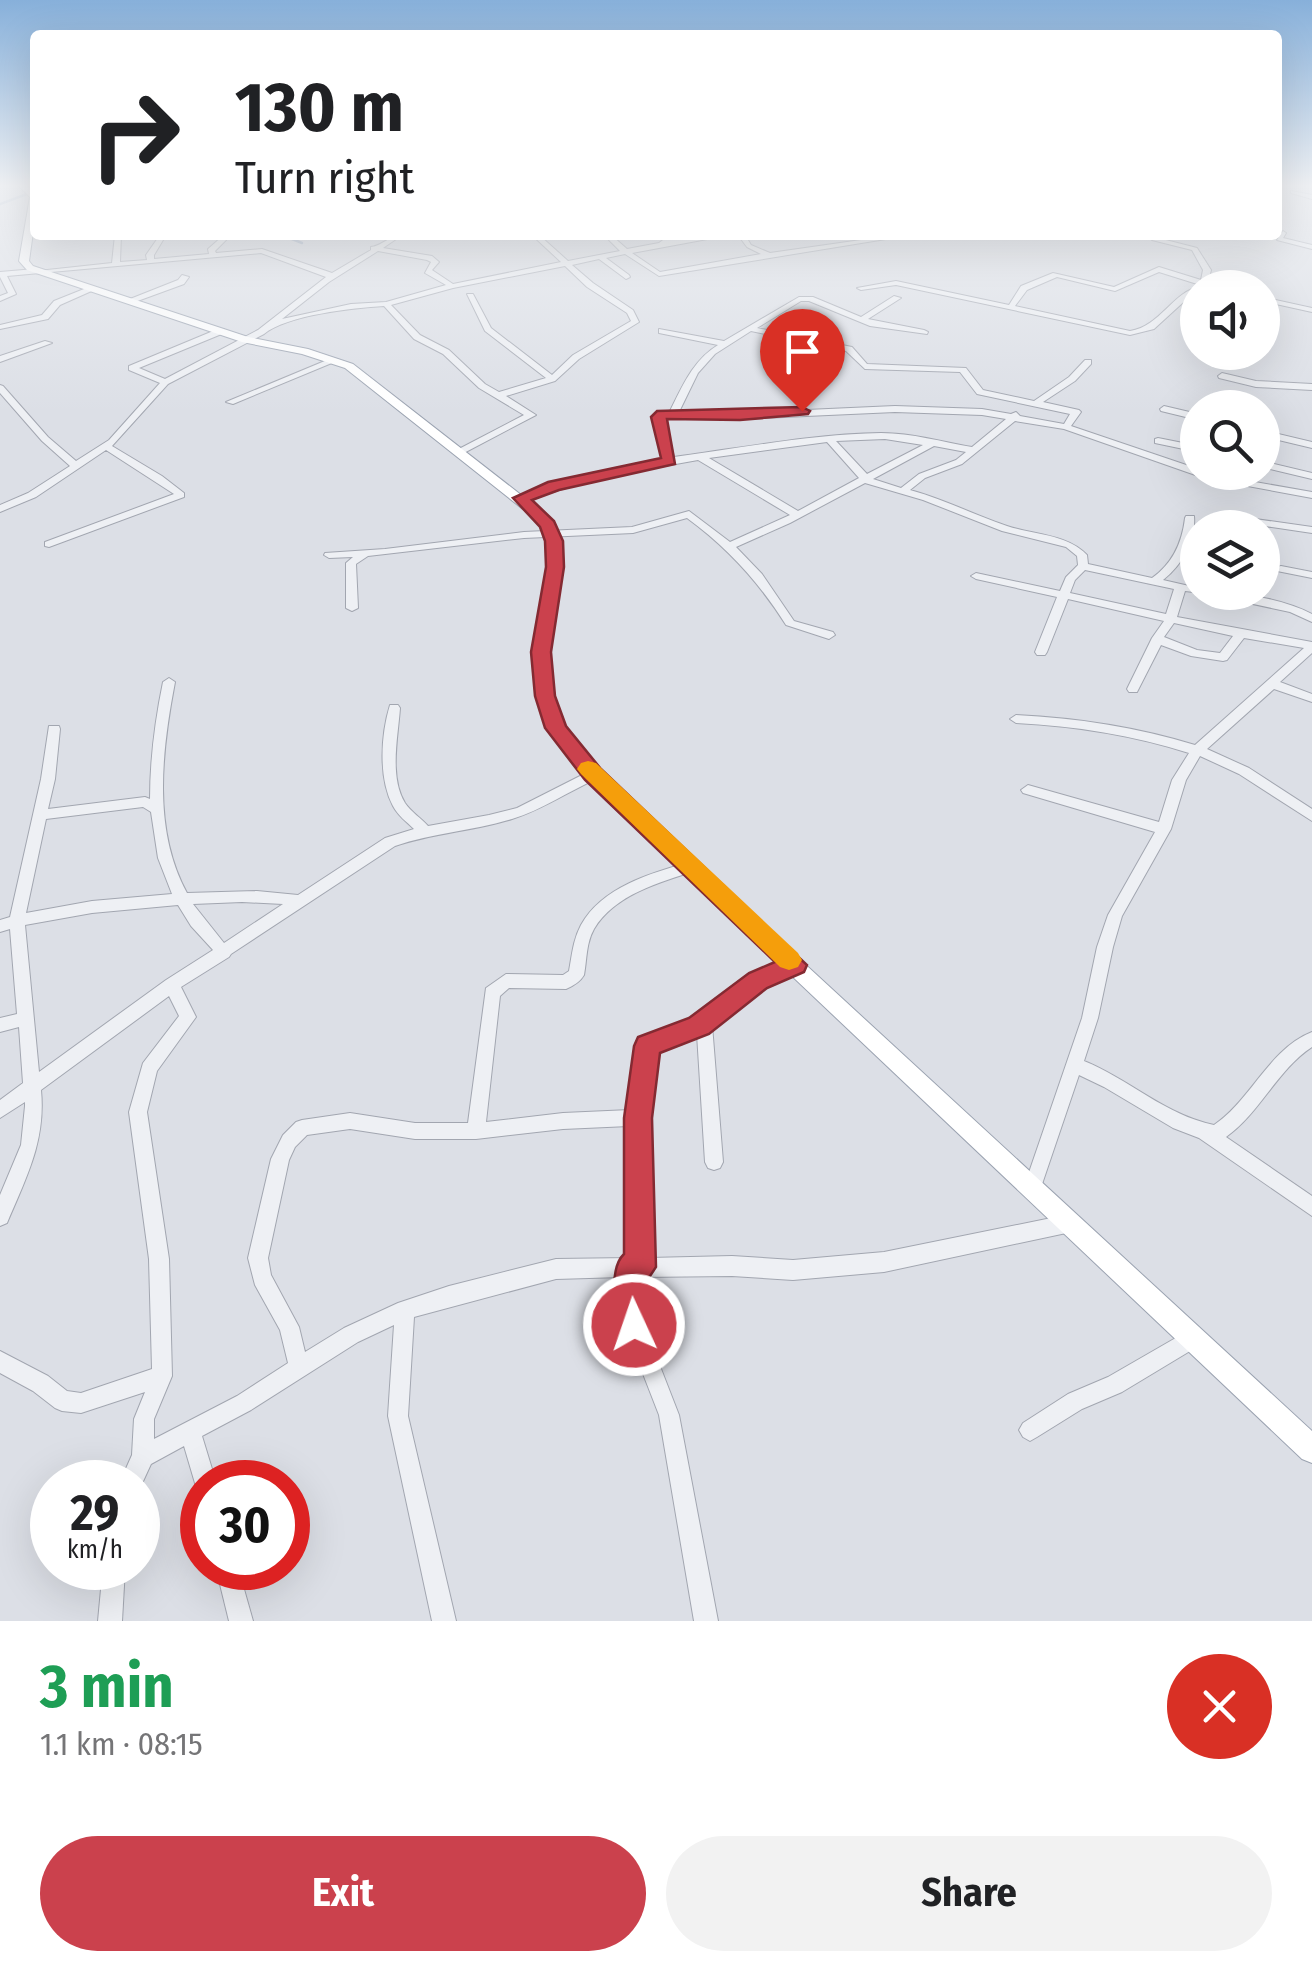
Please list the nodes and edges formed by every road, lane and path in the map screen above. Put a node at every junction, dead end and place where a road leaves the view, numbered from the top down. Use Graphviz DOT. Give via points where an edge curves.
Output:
graph roads {
  1 [pos="24,261"];
  2 [pos="116,261"];
  3 [pos="145,261"];
  4 [pos="291,261"];
  5 [pos="354,261"];
  6 [pos="433,261"];
  7 [pos="563,261"];
  8 [pos="580,261"];
  9 [pos="606,261"];
  10 [pos="647,261"];
  11 [pos="736,261"];
  12 [pos="116,264"];
  13 [pos="566,264"];
  14 [pos="38,272"];
  15 [pos="1,274"];
  16 [pos="332,276"];
  17 [pos="184,277"];
  18 [pos="626,277"];
  19 [pos="1180,277"];
  20 [pos="452,286"];
  21 [pos="92,288"];
  22 [pos="862,288"];
  23 [pos="470,296"];
  24 [pos="898,298"];
  25 [pos="0,299"];
  26 [pos="1180,299"];
  27 [pos="128,300"];
  28 [pos="1280,303"];
  29 [pos="386,304"];
  30 [pos="1011,307"];
  31 [pos="1312,310"];
  32 [pos="861,320"];
  33 [pos="273,323"];
  34 [pos="0,327"];
  35 [pos="751,328"];
  36 [pos="662,331"];
  37 [pos="221,332"];
  38 [pos="924,332"];
  39 [pos="246,340"];
  40 [pos="48,343"];
  41 [pos="724,344"];
  42 [pos="0,359"];
  43 [pos="335,360"];
  44 [pos="1088,362"];
  45 [pos="1222,376"];
  46 [pos="552,378"];
  47 [pos="165,382"];
  48 [pos="1312,387"];
  49 [pos="0,388"];
  50 [pos="497,396"];
  51 [pos="230,402"];
  52 [pos="1033,405"];
  53 [pos="16,406"];
  54 [pos="1164,409"];
  55 [pos="0,410"];
  56 [pos="1180,413"];
  57 [pos="673,414"];
  58 [pos="1014,416"];
  59 [pos="1066,427"];
  60 [pos="1280,437"];
  61 [pos="830,439"];
  62 [pos="1158,440"];
  63 [pos="935,442"];
  64 [pos="1312,445"];
  65 [pos="106,446"];
  66 [pos="1180,446"];
  67 [pos="974,450"];
  68 [pos="460,452"];
  69 [pos="699,456"];
  70 [pos="670,460"];
  71 [pos="76,466"];
  72 [pos="1280,468"];
  73 [pos="1312,476"];
  74 [pos="864,478"];
  75 [pos="902,492"];
  76 [pos="1312,495"];
  77 [pos="521,498"];
  78 [pos="0,509"];
  79 [pos="798,514"];
  80 [pos="1280,526"];
  81 [pos="1312,530"];
  82 [pos="552,534"];
  83 [pos="49,544"];
  84 [pos="732,545"];
  85 [pos="1180,553"];
  86 [pos="328,555"];
  87 [pos="365,555"];
  88 [pos="1083,566"];
  89 [pos="1281,569"];
  90 [pos="1312,575"];
  91 [pos="976,576"];
  92 [pos="1153,582"];
  93 [pos="1180,588"];
  94 [pos="1063,593"];
  95 [pos="1280,605"];
  96 [pos="352,608"];
  97 [pos="1171,618"];
  98 [pos="1312,619"];
  99 [pos="1241,634"];
  100 [pos="829,635"];
  101 [pos="1158,638"];
  102 [pos="1312,646"];
  103 [pos="1041,652"];
  104 [pos="169,682"];
  105 [pos="1273,684"];
  106 [pos="1133,689"];
  107 [pos="1312,698"];
  108 [pos="394,708"];
  109 [pos="1016,719"];
  110 [pos="54,729"];
  111 [pos="1198,751"];
  112 [pos="593,774"];
  113 [pos="1028,790"];
  114 [pos="156,809"];
  115 [pos="39,814"];
  116 [pos="1312,816"];
  117 [pos="1164,829"];
  118 [pos="423,830"];
  119 [pos="690,867"];
  120 [pos="183,899"];
  121 [pos="300,901"];
  122 [pos="17,921"];
  123 [pos="0,926"];
  124 [pos="224,953"];
  125 [pos="794,965"];
  126 [pos="172,985"];
  127 [pos="28,1018"];
  128 [pos="704,1022"];
  129 [pos="0,1024"];
  130 [pos="1312,1039"];
  131 [pos="1074,1065"];
  132 [pos="32,1088"];
  133 [pos="0,1110"];
  134 [pos="638,1118"];
  135 [pos="476,1132"];
  136 [pos="1204,1132"];
  137 [pos="714,1162"];
  138 [pos="1033,1187"];
  139 [pos="1312,1207"];
  140 [pos="0,1217"];
  141 [pos="1072,1223"];
  142 [pos="635,1267"];
  143 [pos="404,1310"];
  144 [pos="1193,1338"];
  145 [pos="0,1361"];
  146 [pos="299,1366"];
  147 [pos="162,1376"];
  148 [pos="1030,1430"];
  149 [pos="192,1433"];
  150 [pos="1312,1449"];
  151 [pos="143,1456"];
  152 [pos="141,1460"];
  153 [pos="199,1460"];
  154 [pos="112,1590"];
  155 [pos="233,1590"];
  156 [pos="110,1621"];
  157 [pos="241,1621"];
  158 [pos="444,1621"];
  159 [pos="706,1621"];
  1 -- 14 [label="main road"];
  2 -- 12 [label="street"];
  3 -- 12 [label="street"];
  4 -- 16 [label="street"];
  5 -- 16 [label="street"];
  6 -- 20 [label="street" via="428,271"];
  7 -- 13 [label="street"];
  8 -- 13 [label="street"];
  9 -- 18 [label="street"];
  10 -- 11 [label="street" via="659,274"];
  12 -- 14 [label="street"];
  13 -- 20 [label="street"];
  13 -- 46 [label="street" via="630,312 634,322"];
  14 -- 15 [label="street"];
  14 -- 21 [label="main road"];
  15 -- 25 [label="street" via="12,294"];
  16 -- 33 [label="street"];
  17 -- 27 [label="street"];
  19 -- 30 [label="street" via="1159,269 1115,289 1056,275 1024,288"];
  20 -- 29 [label="street"];
  21 -- 27 [label="main road"];
  21 -- 34 [label="street" via="57,303 44,317"];
  22 -- 30 [label="street" via="896,283"];
  23 -- 46 [label="street" via="488,329"];
  24 -- 32 [label="street"];
  26 -- 30 [label="street" via="1168,316 1141,332"];
  27 -- 37 [label="main road"];
  28 -- 31 [label="street"];
  29 -- 33 [label="street"];
  29 -- 50 [label="street" via="417,337 446,352"];
  32 -- 35 [label="street" via="810,299"];
  32 -- 38 [label="street"];
  33 -- 39 [label="street"];
  35 -- 41 [label="street"];
  35 -- 52 [label="street" via="849,349 865,366 963,370 980,392"];
  36 -- 41 [label="street"];
  37 -- 39 [label="main road"];
  37 -- 47 [label="street" via="132,368"];
  39 -- 43 [label="main road"];
  39 -- 47 [label="street"];
  40 -- 42 [label="street"];
  41 -- 57 [label="street" via="694,372"];
  43 -- 51 [label="street"];
  43 -- 68 [label="main road"];
  44 -- 52 [label="street"];
  45 -- 48 [label="street"];
  46 -- 50 [label="street"];
  47 -- 65 [label="street"];
  49 -- 53 [label="street"];
  50 -- 68 [label="street" via="532,415"];
  52 -- 58 [label="street"];
  52 -- 59 [label="street" via="1076,412"];
  53 -- 55 [label="street"];
  53 -- 71 [label="street"];
  54 -- 56 [label="street"];
  57 -- 58 [label="street" via="895,408"];
  57 -- 70 [label="street" via="659,417"];
  58 -- 59 [label="street"];
  58 -- 67 [label="street"];
  59 -- 76 [label="street" via="1207,476"];
  60 -- 64 [label="street"];
  61 -- 63 [label="street"];
  61 -- 69 [label="street"];
  61 -- 74 [label="street"];
  62 -- 66 [label="street"];
  63 -- 67 [label="street"];
  63 -- 74 [label="street"];
  65 -- 71 [label="street"];
  65 -- 83 [label="street" via="172,484 180,496"];
  67 -- 75 [label="street"];
  68 -- 77 [label="main road"];
  69 -- 70 [label="street"];
  69 -- 79 [label="street"];
  70 -- 77 [label="street"];
  71 -- 78 [label="street"];
  72 -- 73 [label="street"];
  74 -- 75 [label="street"];
  74 -- 79 [label="street"];
  75 -- 88 [label="street" via="1070,545"];
  77 -- 82 [label="main road"];
  79 -- 84 [label="street"];
  80 -- 81 [label="street"];
  82 -- 84 [label="street" via="633,530 689,514"];
  82 -- 87 [label="street"];
  82 -- 112 [label="main road" via="555,567 541,652 545,696 556,728"];
  84 -- 100 [label="street" via="790,623"];
  85 -- 92 [label="street" via="1168,574"];
  86 -- 87 [label="street"];
  87 -- 96 [label="street" via="351,563"];
  88 -- 92 [label="street"];
  88 -- 94 [label="street"];
  89 -- 90 [label="street"];
  91 -- 94 [label="street"];
  92 -- 93 [label="street"];
  93 -- 97 [label="street"];
  94 -- 97 [label="street"];
  94 -- 103 [label="street"];
  95 -- 98 [label="street"];
  97 -- 99 [label="street"];
  97 -- 101 [label="street"];
  99 -- 101 [label="street" via="1223,657"];
  99 -- 102 [label="street"];
  101 -- 106 [label="street"];
  102 -- 105 [label="street"];
  104 -- 114 [label="street"];
  105 -- 107 [label="street"];
  105 -- 111 [label="street"];
  108 -- 118 [label="street" via="394,794"];
  109 -- 111 [label="street" via="1066,721"];
  110 -- 115 [label="street"];
  111 -- 116 [label="street" via="1252,776"];
  111 -- 117 [label="street" via="1179,780"];
  112 -- 118 [label="street" via="525,810"];
  112 -- 119 [label="main road"];
  113 -- 117 [label="street"];
  114 -- 115 [label="street" via="144,802"];
  114 -- 120 [label="street" via="166,862"];
  115 -- 122 [label="street"];
  117 -- 131 [label="street" via="1116,915"];
  118 -- 121 [label="street" via="390,842"];
  119 -- 125 [label="main road"];
  119 -- 135 [label="street" via="622,892 580,941 576,975 566,982 497,986"];
  120 -- 121 [label="street" via="262,894"];
  120 -- 122 [label="street" via="107,904"];
  120 -- 124 [label="street"];
  121 -- 124 [label="street"];
  122 -- 123 [label="street"];
  122 -- 127 [label="street"];
  124 -- 126 [label="street"];
  125 -- 128 [label="street" via="758,980"];
  125 -- 138 [label="main road"];
  126 -- 132 [label="street"];
  126 -- 147 [label="street" via="188,1018 149,1068 138,1112 159,1259"];
  127 -- 129 [label="street"];
  127 -- 132 [label="street"];
  128 -- 134 [label="street" via="647,1046"];
  128 -- 137 [label="street"];
  130 -- 136 [label="street" via="1296,1046 1226,1129"];
  131 -- 136 [label="street"];
  131 -- 138 [label="street"];
  132 -- 133 [label="street"];
  132 -- 140 [label="street" via="30,1144"];
  134 -- 135 [label="street"];
  134 -- 142 [label="street"];
  135 -- 146 [label="street" via="350,1120 302,1128 289,1140 258,1258"];
  136 -- 139 [label="street"];
  138 -- 141 [label="main road"];
  141 -- 142 [label="street" via="884,1262 793,1270"];
  141 -- 144 [label="main road"];
  142 -- 143 [label="street" via="556,1269"];
  142 -- 159 [label="street" via="634,1325 669,1415"];
  143 -- 146 [label="street"];
  143 -- 158 [label="street" via="398,1416"];
  144 -- 148 [label="street"];
  144 -- 150 [label="main road"];
  145 -- 147 [label="street" via="49,1386 62,1401 81,1403"];
  146 -- 149 [label="street"];
  147 -- 151 [label="street" via="144,1419"];
  149 -- 151 [label="street"];
  149 -- 153 [label="street"];
  151 -- 152 [label="street"];
  154 -- 156 [label="street"];
  155 -- 157 [label="street"];
}
